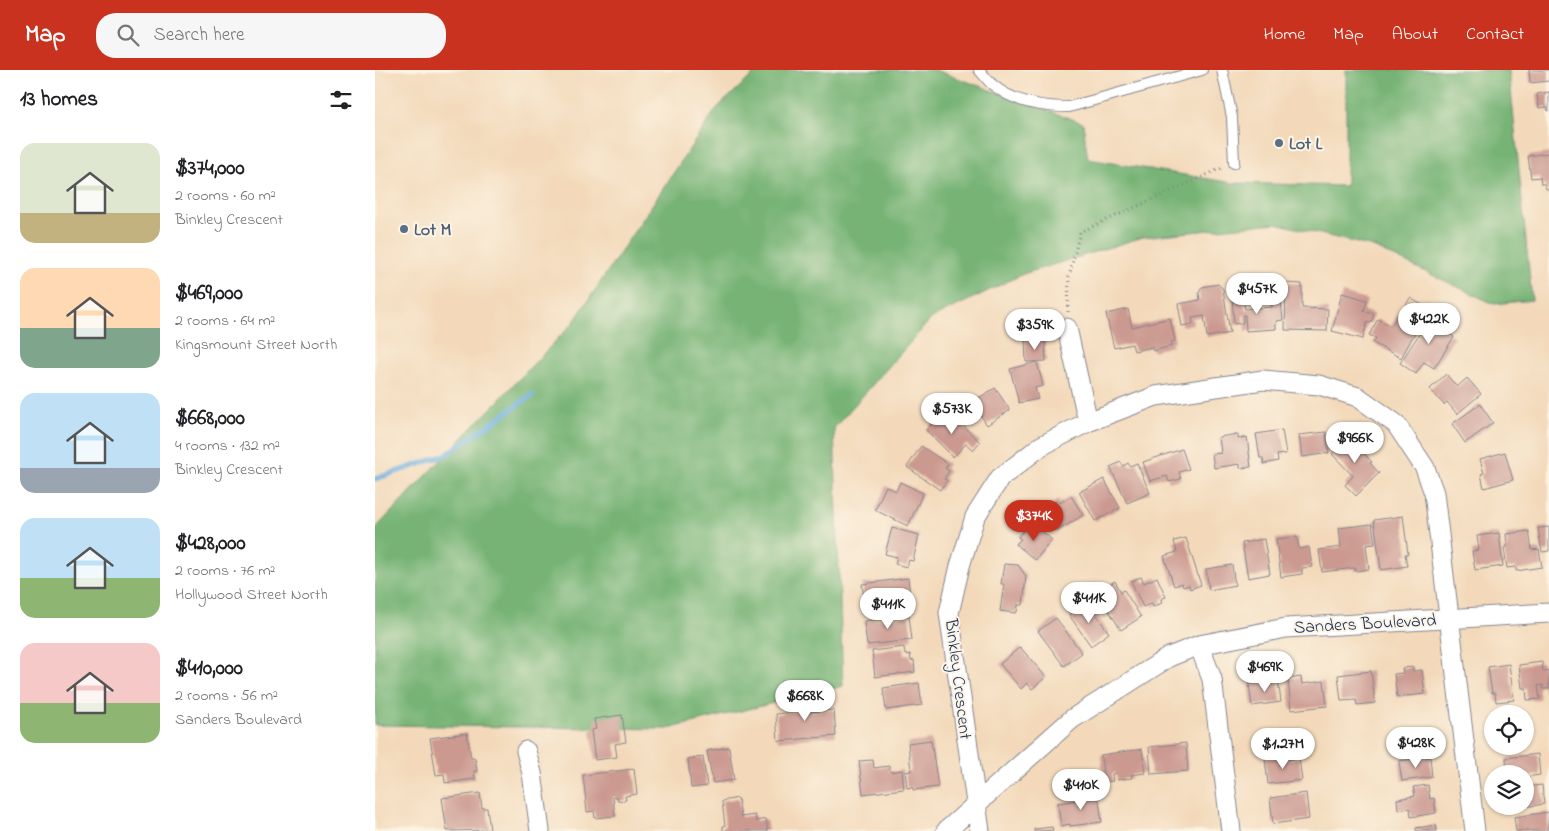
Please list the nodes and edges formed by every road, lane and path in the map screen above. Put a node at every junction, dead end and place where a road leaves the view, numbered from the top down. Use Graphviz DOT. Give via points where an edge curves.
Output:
graph roads {
  1 [pos="979,70"];
  2 [pos="1202,70"];
  3 [pos="1221,70"];
  4 [pos="1234,163"];
  5 [pos="1067,328"];
  6 [pos="1088,422"];
  7 [pos="1549,613"];
  8 [pos="1449,618"];
  9 [pos="1199,645"];
  10 [pos="526,751"];
  11 [pos="976,806"];
  12 [pos="540,831"];
  13 [pos="946,831"];
  14 [pos="980,831"];
  15 [pos="1231,831"];
  16 [pos="1475,831"];
  1 -- 2 [label="lane" via="993,85 1017,100 1050,107 1069,107"];
  3 -- 4 [label="lane" via="1232,117"];
  4 -- 5 [label="path" via="1080,232 1069,277"];
  5 -- 6 [label="street"];
  6 -- 8 [label="street, Binkley Crescent" via="1156,396 1263,380 1319,385 1358,397 1396,424 1425,468 1434,493"];
  6 -- 11 [label="street, Binkley Crescent" via="1041,446 1000,478 975,517 960,566 949,613"];
  7 -- 8 [label="street, Sanders Boulevard"];
  8 -- 9 [label="street, Sanders Boulevard" via="1286,628"];
  8 -- 16 [label="street, Binkley Crescent"];
  9 -- 11 [label="street, Sanders Boulevard" via="1169,657 1072,719"];
  9 -- 15 [label="street" via="1212,679"];
  10 -- 12 [label="street"];
  11 -- 13 [label="street, Sanders Boulevard"];
  11 -- 14 [label="street, Binkley Crescent"];
}
